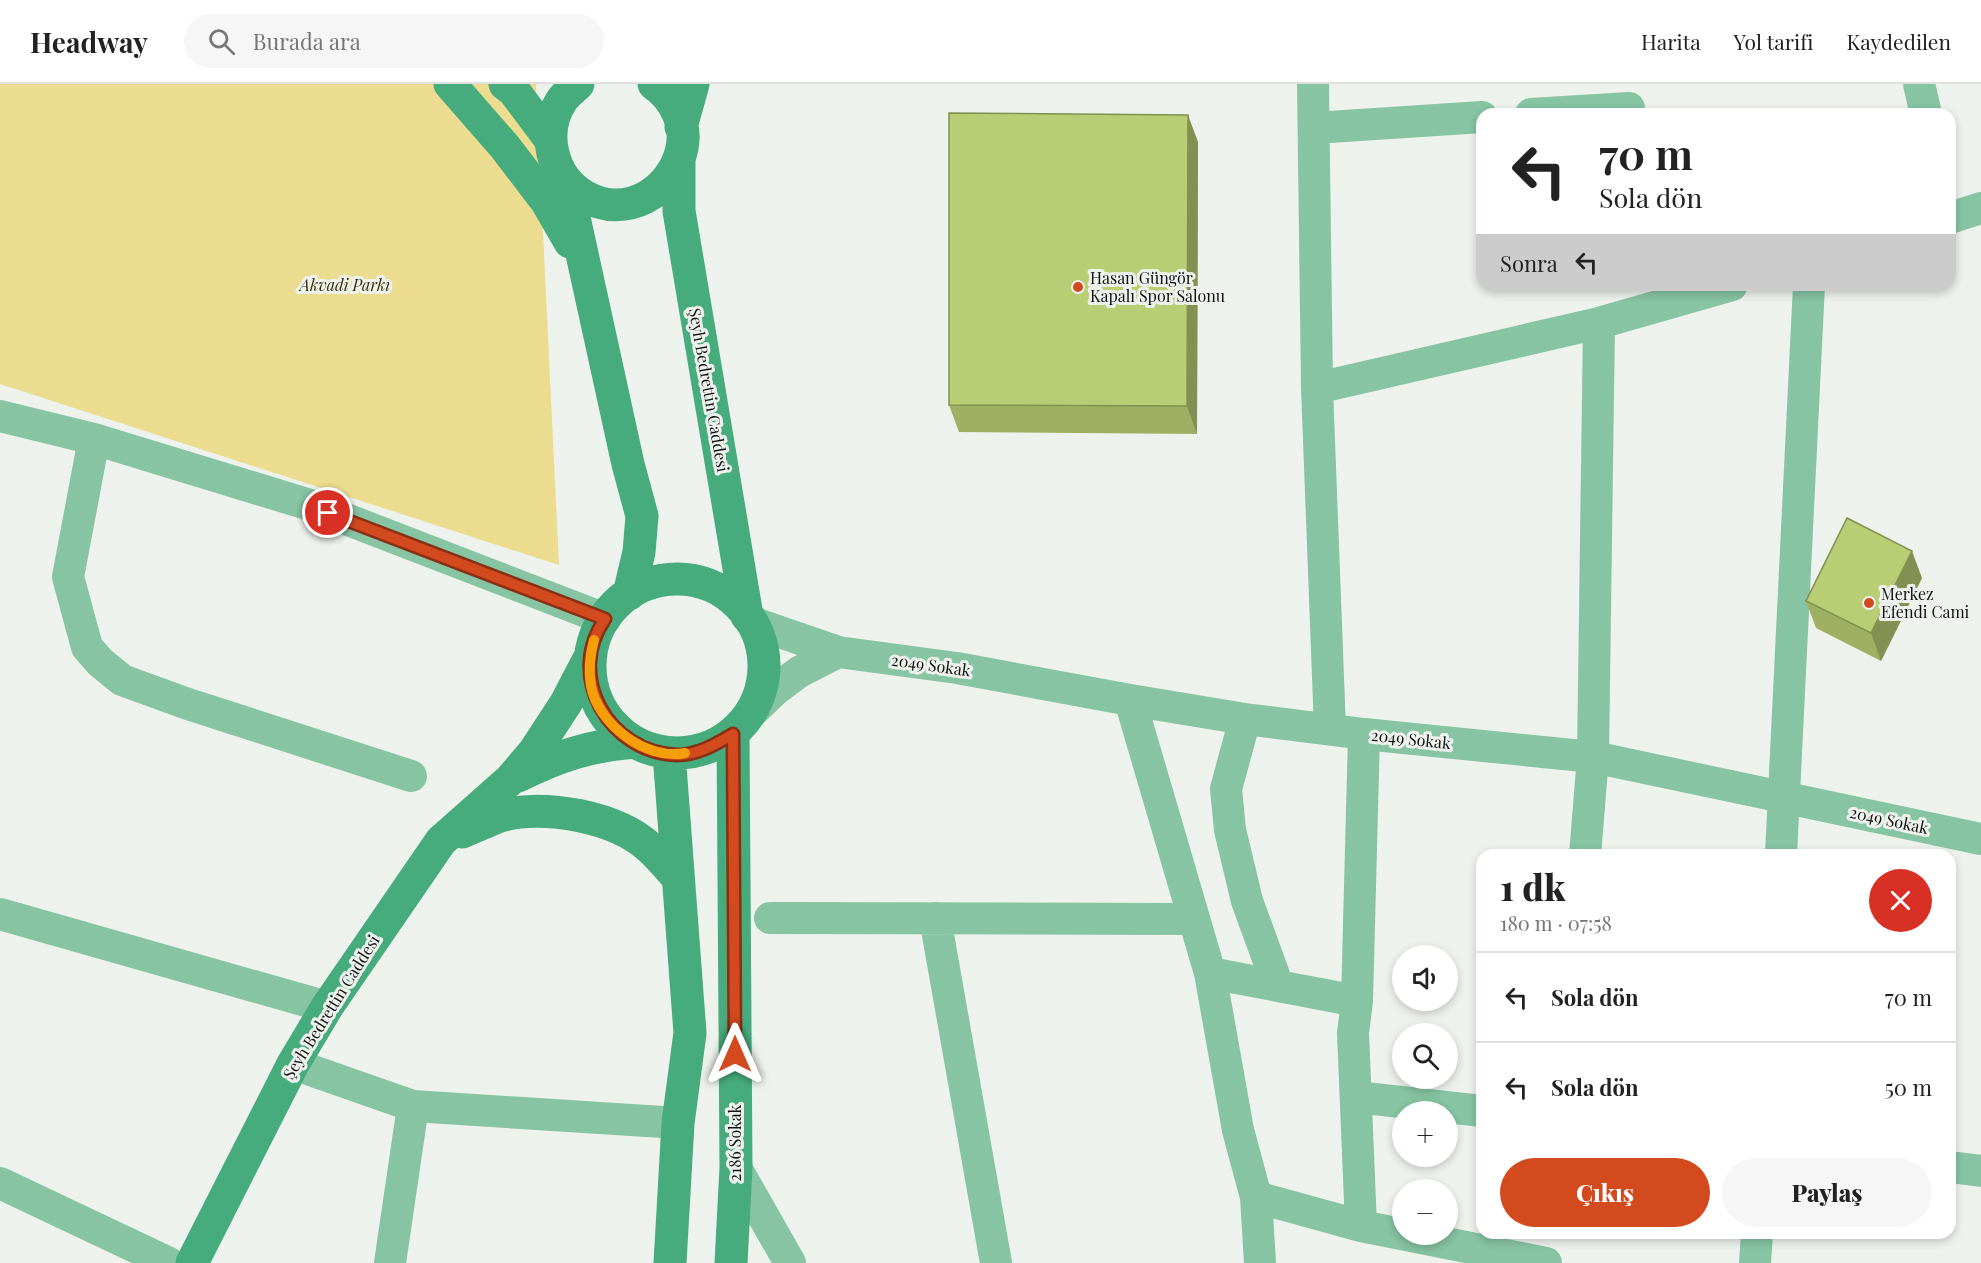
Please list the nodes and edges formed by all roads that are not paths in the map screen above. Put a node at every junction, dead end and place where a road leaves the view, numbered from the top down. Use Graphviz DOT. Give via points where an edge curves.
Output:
graph roads {
  1 [pos="450,84"];
  2 [pos="506,84"];
  3 [pos="578,84"];
  4 [pos="654,84"];
  5 [pos="693,84"];
  6 [pos="1313,84"];
  7 [pos="1919,84"];
  8 [pos="1628,102"];
  9 [pos="1580,108"];
  10 [pos="1925,108"];
  11 [pos="1476,117"];
  12 [pos="681,127"];
  13 [pos="1314,128"];
  14 [pos="550,139"];
  15 [pos="679,163"];
  16 [pos="566,182"];
  17 [pos="1981,208"];
  18 [pos="1956,214"];
  19 [pos="586,270"];
  20 [pos="1684,291"];
  21 [pos="1809,291"];
  22 [pos="1660,294"];
  23 [pos="1599,323"];
  24 [pos="1317,388"];
  25 [pos="0,416"];
  26 [pos="94,438"];
  27 [pos="629,594"];
  28 [pos="605,619"];
  29 [pos="749,619"];
  30 [pos="838,652"];
  31 [pos="589,659"];
  32 [pos="1130,700"];
  33 [pos="1245,719"];
  34 [pos="742,723"];
  35 [pos="1330,729"];
  36 [pos="1364,734"];
  37 [pos="634,742"];
  38 [pos="669,753"];
  39 [pos="1593,757"];
  40 [pos="411,776"];
  41 [pos="511,779"];
  42 [pos="1784,799"];
  43 [pos="1981,839"];
  44 [pos="441,841"];
  45 [pos="1585,849"];
  46 [pos="1781,849"];
  47 [pos="678,878"];
  48 [pos="0,914"];
  49 [pos="770,918"];
  50 [pos="935,918"];
  51 [pos="1193,919"];
  52 [pos="1210,973"];
  53 [pos="1278,986"];
  54 [pos="1357,1001"];
  55 [pos="327,1006"];
  56 [pos="293,1064"];
  57 [pos="1356,1097"];
  58 [pos="413,1106"];
  59 [pos="1476,1110"];
  60 [pos="678,1123"];
  61 [pos="736,1168"];
  62 [pos="1956,1168"];
  63 [pos="1981,1171"];
  64 [pos="0,1183"];
  65 [pos="1256,1197"];
  66 [pos="1360,1226"];
  67 [pos="1757,1239"];
  68 [pos="1533,1254"];
  69 [pos="169,1263"];
  70 [pos="192,1263"];
  71 [pos="390,1263"];
  72 [pos="670,1263"];
  73 [pos="731,1263"];
  74 [pos="790,1263"];
  75 [pos="996,1263"];
  76 [pos="1260,1263"];
  77 [pos="1755,1263"];
  1 -- 19 [label="main road" via="547,202"];
  2 -- 14 [label="main road"];
  3 -- 14 [label="main road" via="562,99 553,118"];
  4 -- 12 [label="main road" via="671,100"];
  5 -- 12 [label="main road"];
  6 -- 13 [label="street"];
  7 -- 10 [label="street"];
  8 -- 9 [label="street"];
  11 -- 13 [label="street"];
  12 -- 15 [label="main road, Şeyh Bedrettin Caddesi"];
  13 -- 24 [label="street"];
  14 -- 16 [label="main road" via="554,162"];
  15 -- 16 [label="main road" via="667,182 650,196 628,204 605,204 584,196"];
  15 -- 29 [label="main road, Şeyh Bedrettin Caddesi" via="679,211"];
  16 -- 19 [label="main road"];
  17 -- 18 [label="street"];
  19 -- 27 [label="main road" via="642,516"];
  20 -- 22 [label="street"];
  21 -- 42 [label="street"];
  22 -- 23 [label="street"];
  23 -- 24 [label="street"];
  23 -- 39 [label="street"];
  24 -- 35 [label="street"];
  25 -- 26 [label="street"];
  26 -- 28 [label="street" via="307,504"];
  26 -- 40 [label="street" via="68,577 87,647 100,662 122,680"];
  27 -- 28 [label="main road" via="611,607"];
  27 -- 29 [label="main road" via="661,580 689,579 716,588 739,605"];
  28 -- 31 [label="main road" via="596,631"];
  29 -- 30 [label="street, 2049 Sokak"];
  29 -- 34 [label="main road" via="764,655 762,685"];
  30 -- 32 [label="street, 2049 Sokak" via="957,668"];
  30 -- 34 [label="street" via="799,672"];
  31 -- 37 [label="main road" via="591,687 603,714"];
  31 -- 41 [label="main road, Şeyh Bedrettin Caddesi" via="567,704"];
  32 -- 33 [label="street, 2049 Sokak"];
  32 -- 51 [label="street"];
  33 -- 35 [label="street, 2049 Sokak"];
  33 -- 53 [label="street" via="1226,789 1230,830 1246,901"];
  34 -- 38 [label="main road" via="707,749"];
  34 -- 61 [label="main road, 2186 Sokak"];
  35 -- 36 [label="street, 2049 Sokak"];
  36 -- 39 [label="street, 2049 Sokak"];
  36 -- 54 [label="street"];
  37 -- 38 [label="main road" via="649,750"];
  37 -- 41 [label="main road, Şeyh Bedrettin Caddesi" via="578,750"];
  38 -- 47 [label="main road"];
  39 -- 42 [label="street, 2049 Sokak"];
  39 -- 45 [label="street"];
  41 -- 44 [label="main road, Şeyh Bedrettin Caddesi"];
  42 -- 43 [label="street, 2049 Sokak"];
  42 -- 46 [label="street"];
  44 -- 47 [label="main road" via="502,816 534,812 576,814 618,826 649,846"];
  44 -- 55 [label="main road, Şeyh Bedrettin Caddesi"];
  47 -- 60 [label="main road" via="690,1033"];
  48 -- 55 [label="street"];
  49 -- 50 [label="street"];
  50 -- 51 [label="street"];
  50 -- 75 [label="street"];
  51 -- 52 [label="street"];
  52 -- 53 [label="street"];
  52 -- 65 [label="street" via="1238,1130"];
  53 -- 54 [label="street"];
  54 -- 57 [label="street" via="1353,1033"];
  55 -- 56 [label="main road, Şeyh Bedrettin Caddesi"];
  56 -- 58 [label="street"];
  56 -- 70 [label="main road, Şeyh Bedrettin Caddesi"];
  57 -- 59 [label="street"];
  57 -- 66 [label="street"];
  58 -- 60 [label="street"];
  58 -- 71 [label="street"];
  60 -- 72 [label="main road"];
  61 -- 73 [label="main road, 2186 Sokak"];
  61 -- 74 [label="street"];
  62 -- 63 [label="street"];
  64 -- 69 [label="street"];
  65 -- 66 [label="street"];
  65 -- 76 [label="street"];
  66 -- 68 [label="street"];
  67 -- 77 [label="street"];
}
